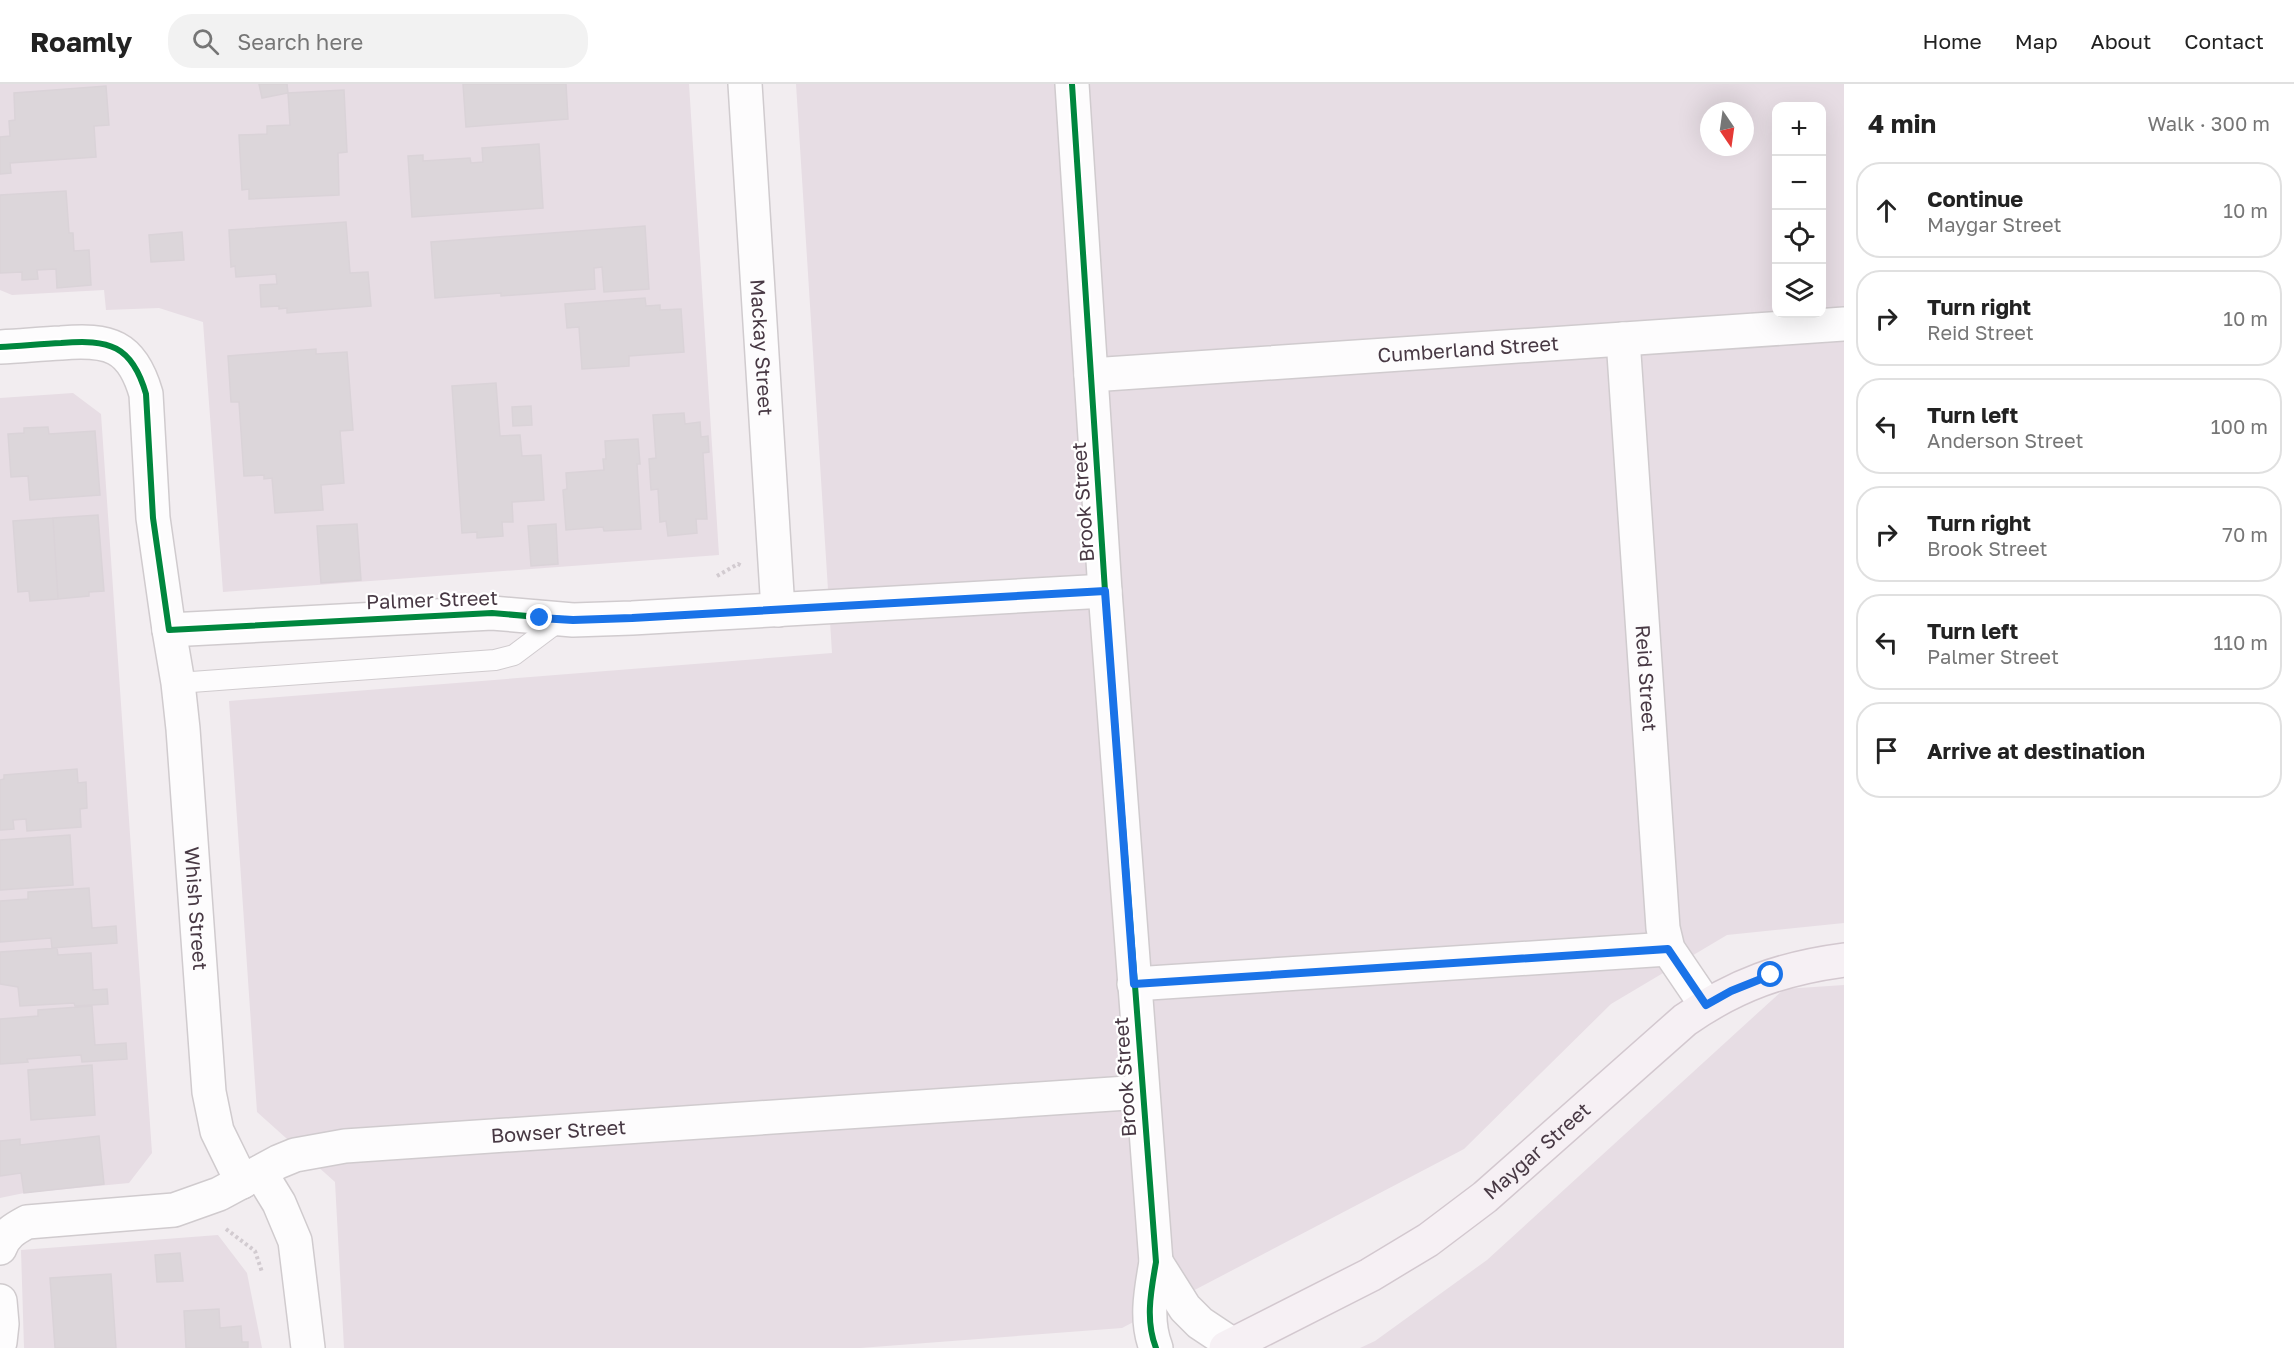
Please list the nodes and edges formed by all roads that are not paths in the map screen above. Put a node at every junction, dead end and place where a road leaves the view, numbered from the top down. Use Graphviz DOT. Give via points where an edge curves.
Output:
graph roads {
  1 [pos="745,84"];
  2 [pos="1072,84"];
  3 [pos="1844,324"];
  4 [pos="1623,339"];
  5 [pos="0,347"];
  6 [pos="1091,375"];
  7 [pos="1105,591"];
  8 [pos="778,610"];
  9 [pos="562,619"];
  10 [pos="169,630"];
  11 [pos="178,683"];
  12 [pos="1668,949"];
  13 [pos="1844,960"];
  14 [pos="1134,984"];
  15 [pos="1706,1005"];
  16 [pos="1142,1092"];
  17 [pos="251,1177"];
  18 [pos="0,1248"];
  19 [pos="1156,1262"];
  20 [pos="0,1301"];
  21 [pos="0,1342"];
  22 [pos="1230,1346"];
  23 [pos="308,1348"];
  24 [pos="1156,1348"];
  1 -- 8 [label="street, Mackay Street"];
  2 -- 6 [label="street, Brook Street"];
  3 -- 4 [label="street, Cumberland Street"];
  4 -- 6 [label="street, Cumberland Street"];
  4 -- 12 [label="street, Reid Street" via="1659,891"];
  5 -- 10 [label="street" via="91,340 122,352 137,370 146,394 153,518"];
  6 -- 7 [label="street, Brook Street"];
  7 -- 8 [label="street, Palmer Street"];
  7 -- 14 [label="street, Brook Street"];
  8 -- 9 [label="street, Palmer Street"];
  9 -- 10 [label="street, Palmer Street" via="492,613"];
  9 -- 11 [label="lane" via="514,655 495,660"];
  10 -- 11 [label="street, Whish Street"];
  11 -- 17 [label="street, Whish Street" via="208,1092 217,1131"];
  12 -- 14 [label="street"];
  12 -- 15 [label="street, Reid Street"];
  13 -- 15 [label="main road, Maygar Street" via="1771,975"];
  14 -- 16 [label="street, Brook Street"];
  15 -- 22 [label="main road, Maygar Street" via="1485,1197 1428,1240 1370,1275"];
  16 -- 17 [label="street, Bowser Street" via="345,1146 296,1155"];
  16 -- 19 [label="street, Brook Street"];
  17 -- 18 [label="street, Bowser Street" via="219,1194 174,1210 27,1222 14,1229"];
  17 -- 23 [label="street, Whish Street" via="279,1203 295,1241"];
  19 -- 22 [label="street, Brook Street" via="1185,1308"];
  19 -- 24 [label="street, Brook Street" via="1149,1305"];
  20 -- 21 [label="street"];
}
